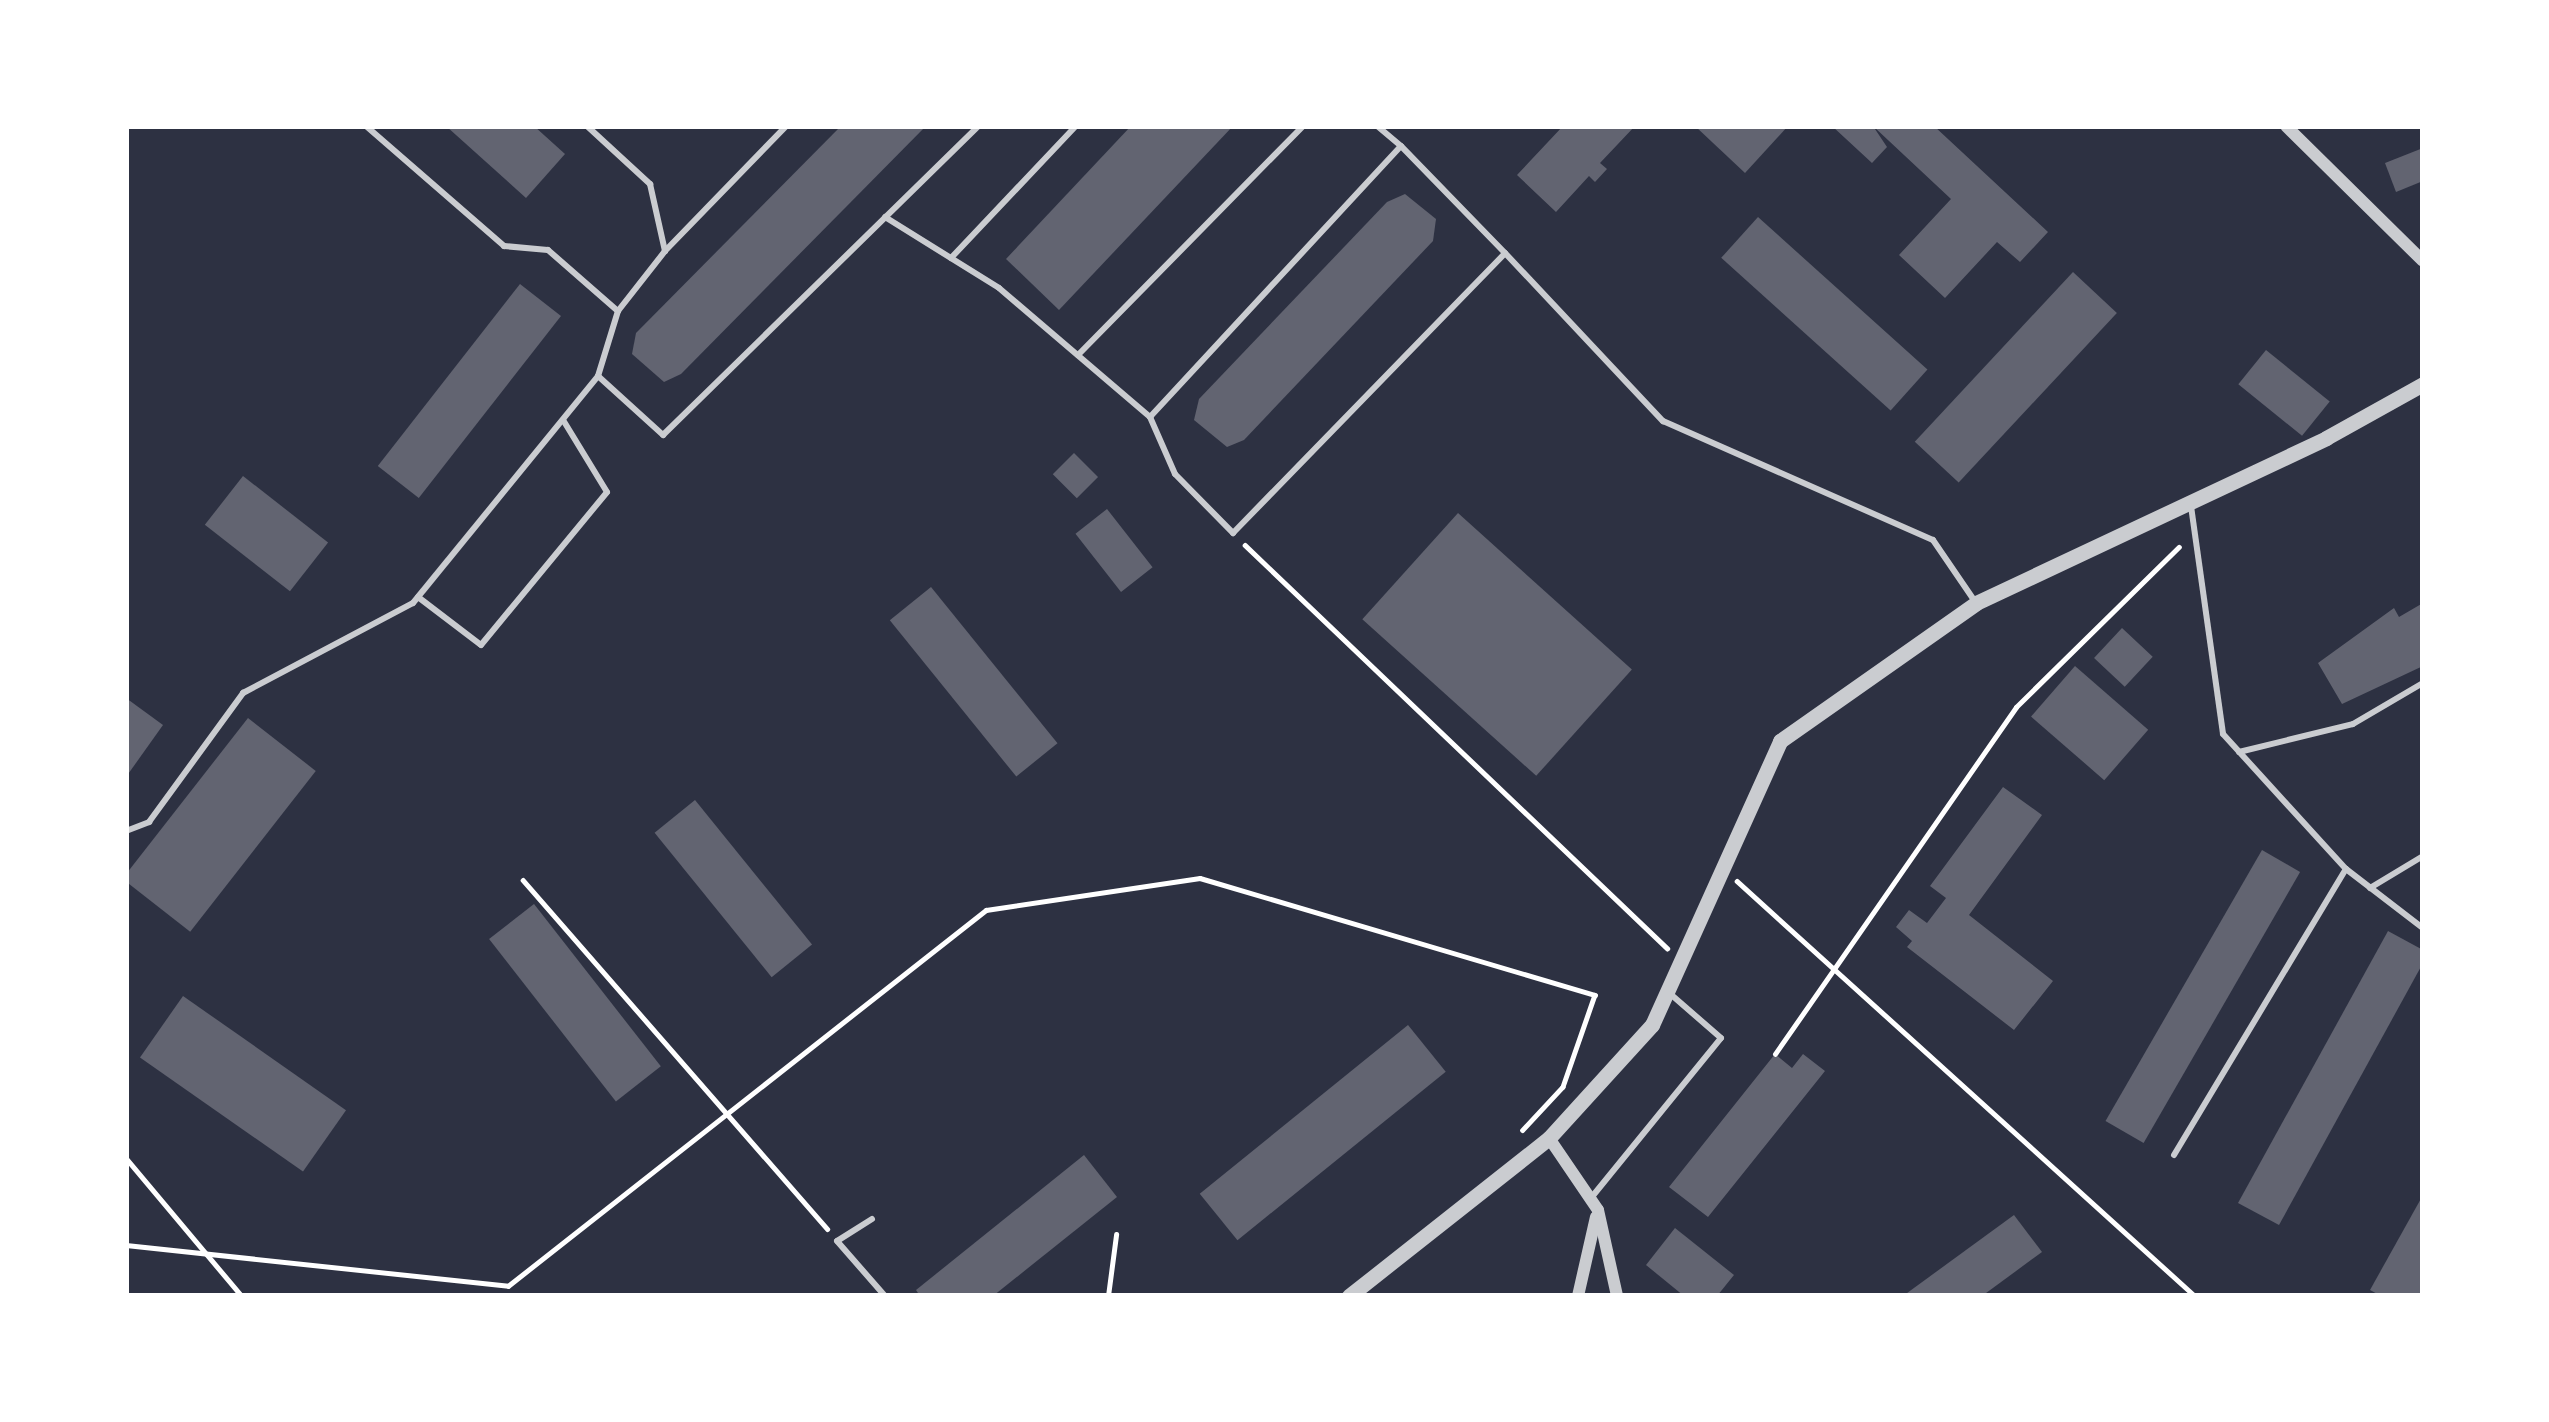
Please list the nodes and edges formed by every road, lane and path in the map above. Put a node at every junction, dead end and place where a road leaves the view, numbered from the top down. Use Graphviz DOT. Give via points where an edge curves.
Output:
graph roads {
  1 [pos="366,126"];
  2 [pos="587,126"];
  3 [pos="786,126"];
  4 [pos="978,126"];
  5 [pos="1076,126"];
  6 [pos="1303,126"];
  7 [pos="1377,126"];
  8 [pos="2286,126"];
  9 [pos="1401,146"];
  10 [pos="885,217"];
  11 [pos="665,251"];
  12 [pos="1504,253"];
  13 [pos="951,258"];
  14 [pos="2423,261"];
  15 [pos="618,311"];
  16 [pos="1078,355"];
  17 [pos="598,376"];
  18 [pos="2423,384"];
  19 [pos="1150,416"];
  20 [pos="562,419"];
  21 [pos="2190,502"];
  22 [pos="2195,530"];
  23 [pos="1233,533"];
  24 [pos="418,597"];
  25 [pos="1976,603"];
  26 [pos="2423,683"];
  27 [pos="2240,752"];
  28 [pos="126,831"];
  29 [pos="2423,856"];
  30 [pos="1723,869"];
  31 [pos="2346,869"];
  32 [pos="524,880"];
  33 [pos="2370,887"];
  34 [pos="2423,928"];
  35 [pos="1681,961"];
  36 [pos="1837,970"];
  37 [pos="1667,991"];
  38 [pos="1775,1054"];
  39 [pos="726,1113"];
  40 [pos="1549,1138"];
  41 [pos="1510,1145"];
  42 [pos="2174,1155"];
  43 [pos="126,1159"];
  44 [pos="1594,1204"];
  45 [pos="872,1219"];
  46 [pos="1116,1234"];
  47 [pos="837,1241"];
  48 [pos="126,1245"];
  49 [pos="206,1254"];
  50 [pos="242,1296"];
  51 [pos="885,1296"];
  52 [pos="1108,1296"];
  53 [pos="1349,1296"];
  54 [pos="1578,1296"];
  55 [pos="1617,1296"];
  56 [pos="2195,1296"];
  1 -- 15 [label="lane" via="505,246 548,250"];
  2 -- 11 [label="lane" via="650,184"];
  3 -- 11 [label="lane"];
  4 -- 10 [label="lane"];
  5 -- 13 [label="lane"];
  6 -- 16 [label="lane"];
  7 -- 9 [label="lane"];
  8 -- 14 [label="street"];
  9 -- 12 [label="lane"];
  9 -- 19 [label="lane"];
  10 -- 13 [label="lane"];
  10 -- 17 [label="lane" via="663,435"];
  11 -- 15 [label="lane"];
  12 -- 23 [label="lane"];
  12 -- 25 [label="lane" via="1663,421 1933,540"];
  13 -- 16 [label="lane"];
  15 -- 17 [label="lane"];
  16 -- 19 [label="lane"];
  17 -- 20 [label="lane"];
  18 -- 21 [label="street"];
  19 -- 23 [label="lane" via="1175,474"];
  20 -- 24 [label="lane"];
  20 -- 24 [label="lane" via="607,492 481,646"];
  21 -- 22 [label="lane"];
  21 -- 25 [label="street"];
  22 -- 27 [label="lane" via="2223,734"];
  22 -- 36 [label="path" via="2016,707"];
  23 -- 35 [label="path"];
  24 -- 28 [label="lane" via="243,693 149,822"];
  25 -- 30 [label="street" via="1780,740"];
  26 -- 27 [label="lane" via="2353,724"];
  27 -- 31 [label="lane"];
  29 -- 33 [label="lane"];
  30 -- 35 [label="street"];
  30 -- 36 [label="path"];
  31 -- 33 [label="lane"];
  31 -- 42 [label="lane"];
  32 -- 39 [label="path"];
  33 -- 34 [label="lane"];
  35 -- 37 [label="street"];
  36 -- 38 [label="path"];
  36 -- 56 [label="path"];
  37 -- 40 [label="street" via="1652,1025"];
  37 -- 44 [label="lane" via="1721,1038"];
  39 -- 41 [label="path" via="986,910 1200,878 1595,995 1563,1087"];
  39 -- 47 [label="path"];
  39 -- 49 [label="path" via="508,1286"];
  40 -- 44 [label="street"];
  40 -- 53 [label="street"];
  43 -- 49 [label="path"];
  44 -- 54 [label="street"];
  44 -- 55 [label="street"];
  45 -- 47 [label="lane"];
  46 -- 52 [label="path"];
  47 -- 51 [label="lane"];
  48 -- 49 [label="path"];
  49 -- 50 [label="path"];
}
